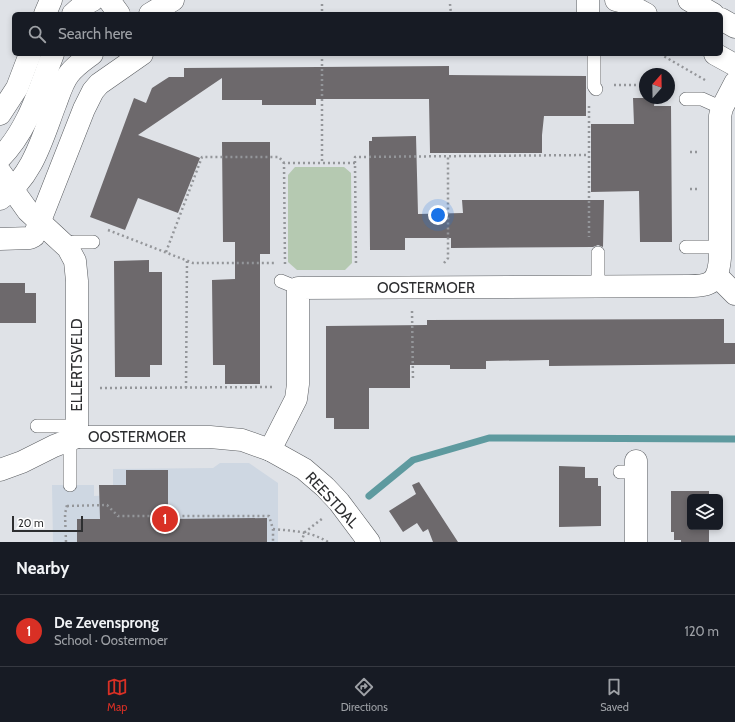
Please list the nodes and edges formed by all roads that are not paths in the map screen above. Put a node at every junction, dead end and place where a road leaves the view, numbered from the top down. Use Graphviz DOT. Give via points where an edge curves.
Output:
graph roads {
  1 [pos="51,0"];
  2 [pos="93,0"];
  3 [pos="109,0"];
  4 [pos="172,0"];
  5 [pos="588,0"];
  6 [pos="616,0"];
  7 [pos="689,0"];
  8 [pos="46,12"];
  9 [pos="75,12"];
  10 [pos="118,12"];
  11 [pos="153,12"];
  12 [pos="588,12"];
  13 [pos="642,12"];
  14 [pos="710,12"];
  15 [pos="723,20"];
  16 [pos="735,27"];
  17 [pos="29,56"];
  18 [pos="52,56"];
  19 [pos="89,56"];
  20 [pos="139,56"];
  21 [pos="594,56"];
  22 [pos="719,56"];
  23 [pos="735,65"];
  24 [pos="735,83"];
  25 [pos="596,89"];
  26 [pos="686,99"];
  27 [pos="722,108"];
  28 [pos="0,114"];
  29 [pos="0,158"];
  30 [pos="0,172"];
  31 [pos="6,194"];
  32 [pos="40,222"];
  33 [pos="0,239"];
  34 [pos="93,242"];
  35 [pos="686,247"];
  36 [pos="720,247"];
  37 [pos="68,248"];
  38 [pos="598,253"];
  39 [pos="717,276"];
  40 [pos="598,287"];
  41 [pos="735,294"];
  42 [pos="37,426"];
  43 [pos="75,434"];
  44 [pos="270,450"];
  45 [pos="627,468"];
  46 [pos="0,470"];
  47 [pos="70,485"];
  48 [pos="369,542"];
  49 [pos="636,542"];
  1 -- 8 [label="street"];
  2 -- 9 [label="street"];
  3 -- 10 [label="street"];
  4 -- 11 [label="street"];
  5 -- 12 [label="street"];
  6 -- 13 [label="street"];
  7 -- 14 [label="street"];
  15 -- 16 [label="street"];
  17 -- 28 [label="street" via="17,88"];
  18 -- 29 [label="street" via="25,124"];
  19 -- 31 [label="street" via="76,66 66,79 26,174"];
  20 -- 32 [label="street" via="93,91"];
  21 -- 25 [label="lane"];
  22 -- 23 [label="street"];
  24 -- 27 [label="street"];
  26 -- 27 [label="lane" via="702,99"];
  27 -- 36 [label="street"];
  30 -- 31 [label="street, ELLERTSVELD"];
  31 -- 32 [label="street, ELLERTSVELD"];
  32 -- 33 [label="street" via="34,236 30,238"];
  32 -- 37 [label="street, ELLERTSVELD"];
  34 -- 37 [label="lane" via="74,242"];
  35 -- 36 [label="lane"];
  36 -- 39 [label="street"];
  37 -- 43 [label="street, ELLERTSVELD" via="75,261 77,273"];
  38 -- 40 [label="lane"];
  39 -- 40 [label="street, OOSTERMOER" via="703,286"];
  39 -- 41 [label="street"];
  40 -- 44 [label="street, OOSTERMOER" via="288,279 297,395"];
  42 -- 43 [label="lane"];
  43 -- 44 [label="street, OOSTERMOER" via="225,438 249,442"];
  43 -- 46 [label="street" via="22,462"];
  43 -- 47 [label="lane"];
  44 -- 48 [label="street, REESTDAL" via="304,469 325,487 344,507"];
  45 -- 49 [label="street"];
}
